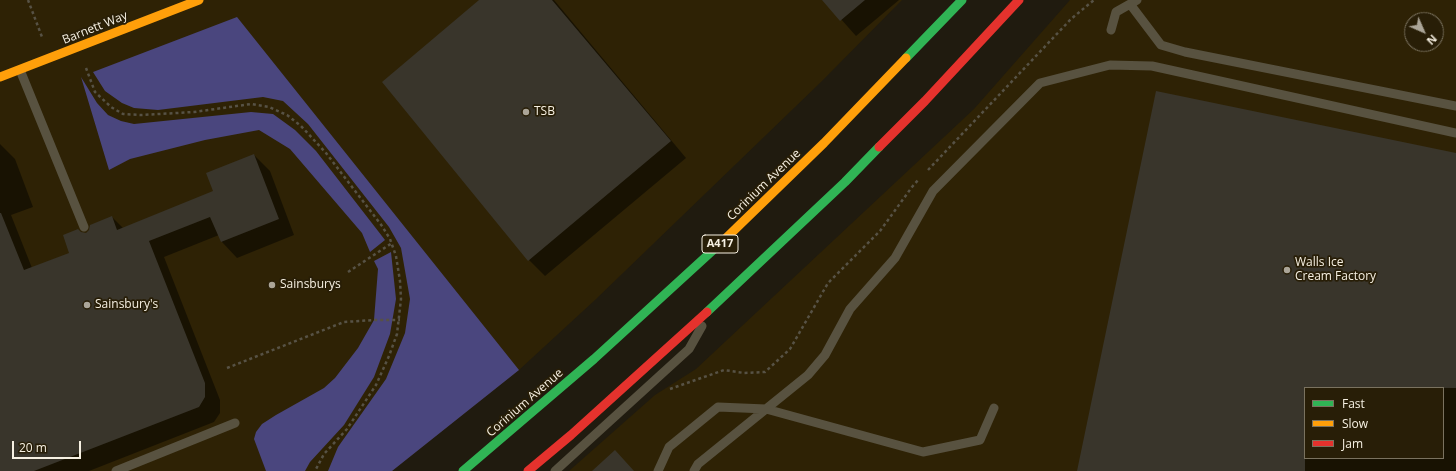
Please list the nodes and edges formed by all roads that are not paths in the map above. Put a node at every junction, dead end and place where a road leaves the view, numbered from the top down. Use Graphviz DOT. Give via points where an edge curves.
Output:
graph roads {
  1 [pos="199,0"];
  2 [pos="962,0"];
  3 [pos="1019,0"];
  4 [pos="1134,2"];
  5 [pos="1111,30"];
  6 [pos="20,70"];
  7 [pos="0,78"];
  8 [pos="1456,106"];
  9 [pos="1456,134"];
  10 [pos="84,227"];
  11 [pos="714,306"];
  12 [pos="994,408"];
  13 [pos="766,409"];
  14 [pos="235,423"];
  15 [pos="116,471"];
  16 [pos="463,471"];
  17 [pos="528,471"];
  18 [pos="555,471"];
  19 [pos="658,471"];
  20 [pos="694,471"];
  1 -- 6 [label="main road, Barnett Way"];
  2 -- 16 [label="main road, Corinium Avenue / A417" via="824,143 710,254 594,359"];
  3 -- 11 [label="main road" via="925,101"];
  4 -- 5 [label="lane" via="1116,12"];
  4 -- 8 [label="lane" via="1162,45 1185,52"];
  6 -- 7 [label="main road, Barnett Way"];
  6 -- 10 [label="lane"];
  9 -- 13 [label="lane" via="1152,66 1110,65 1040,83 933,191 895,258 850,309 825,354 808,375"];
  11 -- 17 [label="main road" via="571,436"];
  11 -- 18 [label="lane" via="689,349"];
  12 -- 13 [label="lane" via="980,440 923,452"];
  13 -- 19 [label="lane" via="718,407 669,447"];
  13 -- 20 [label="lane" via="698,464"];
  14 -- 15 [label="lane"];
}
